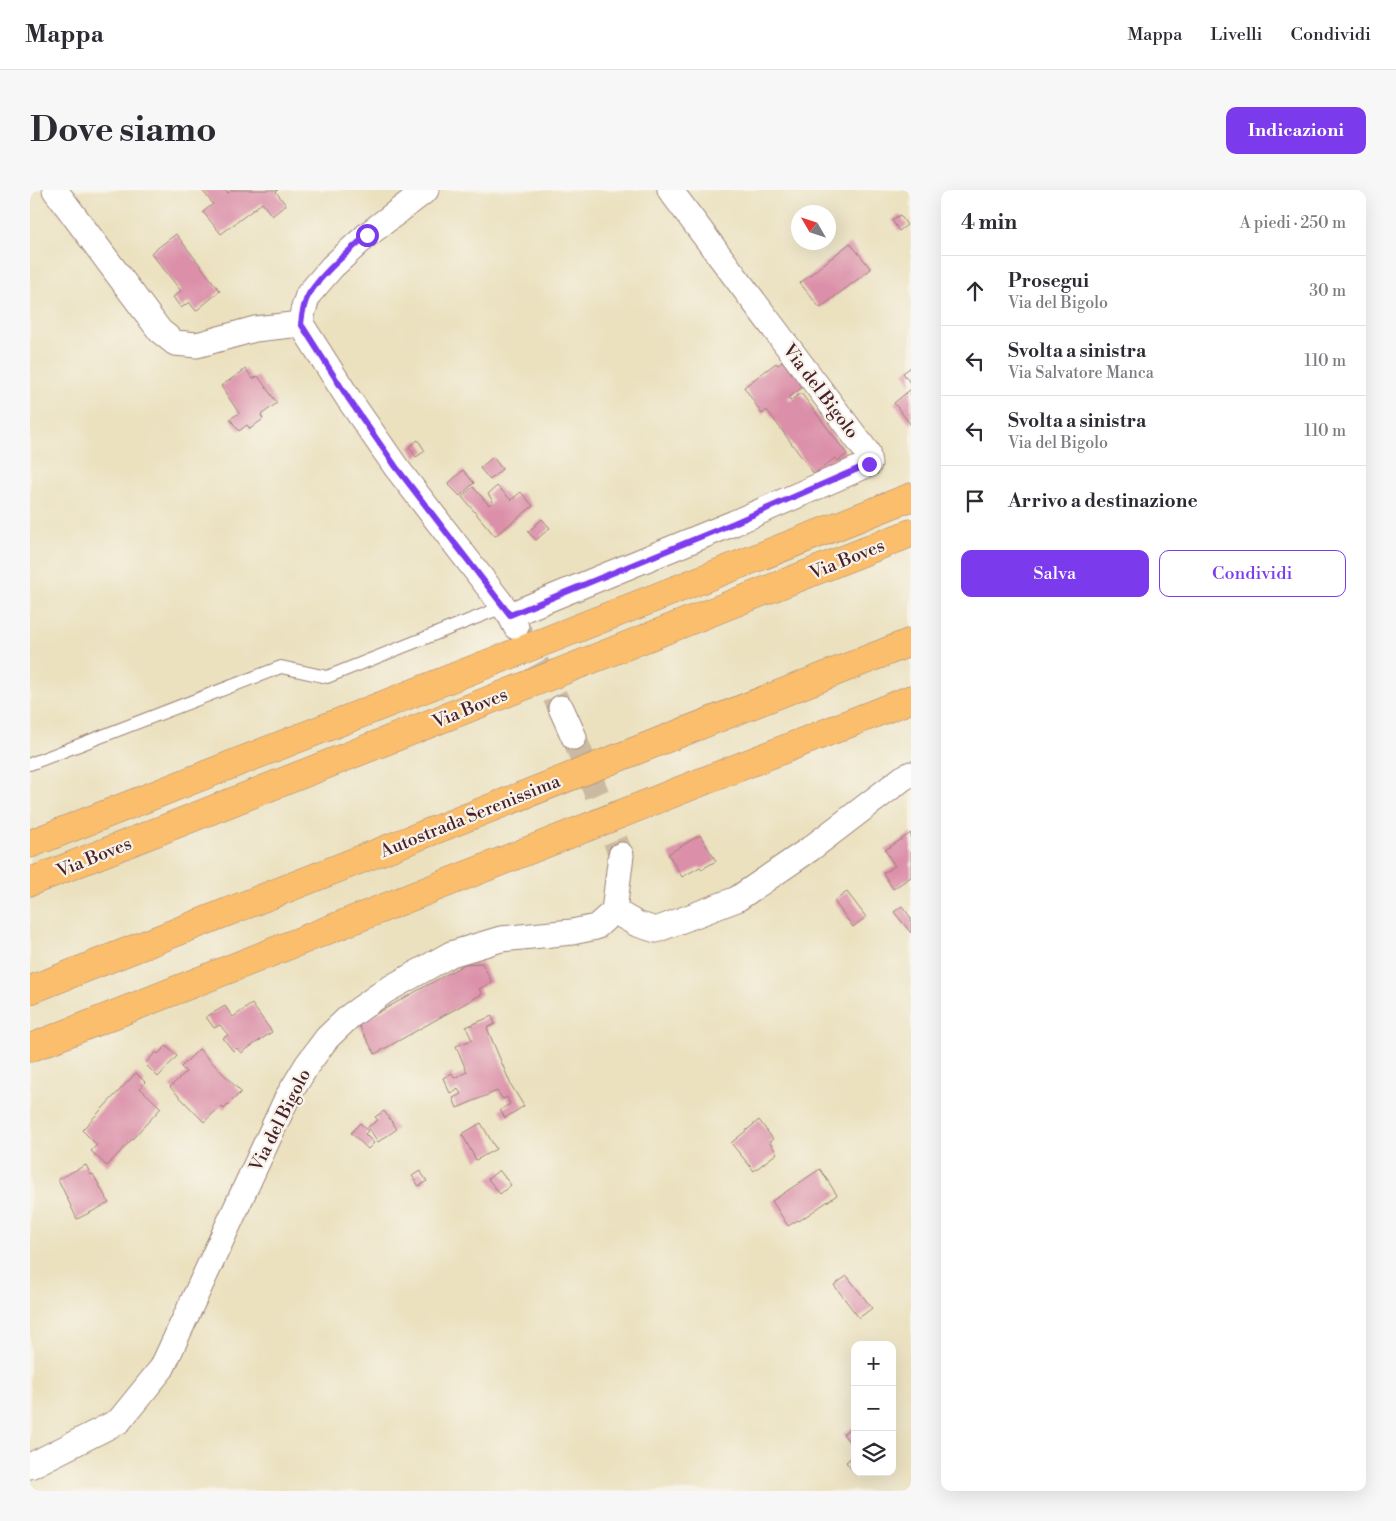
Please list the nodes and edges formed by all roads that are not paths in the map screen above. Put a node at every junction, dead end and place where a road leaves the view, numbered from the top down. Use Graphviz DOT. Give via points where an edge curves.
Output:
graph roads {
  1 [pos="56,190"];
  2 [pos="426,190"];
  3 [pos="670,190"];
  4 [pos="301,324"];
  5 [pos="911,497"];
  6 [pos="911,533"];
  7 [pos="510,616"];
  8 [pos="911,642"];
  9 [pos="911,699"];
  10 [pos="561,708"];
  11 [pos="574,738"];
  12 [pos="30,764"];
  13 [pos="911,774"];
  14 [pos="30,844"];
  15 [pos="621,855"];
  16 [pos="30,882"];
  17 [pos="614,910"];
  18 [pos="30,990"];
  19 [pos="30,1048"];
  20 [pos="30,1466"];
  1 -- 4 [label="street" via="160,331 175,342 197,346 255,329"];
  2 -- 4 [label="street" via="367,235 332,268 308,295"];
  3 -- 7 [label="street, Via del Bigolo" via="867,452 869,464"];
  4 -- 7 [label="street" via="396,467"];
  5 -- 14 [label="highway, Via Boves"];
  6 -- 16 [label="highway, Via Boves"];
  7 -- 12 [label="lane" via="327,677 281,667"];
  8 -- 18 [label="highway, Autostrada Serenissima"];
  9 -- 19 [label="highway"];
  10 -- 11 [label="street"];
  13 -- 17 [label="street" via="737,899 656,930 636,924"];
  15 -- 17 [label="street"];
  17 -- 20 [label="street, Via del Bigolo" via="596,927 501,940 451,954 385,991 350,1016 327,1038 287,1098 162,1368 119,1422"];
}
